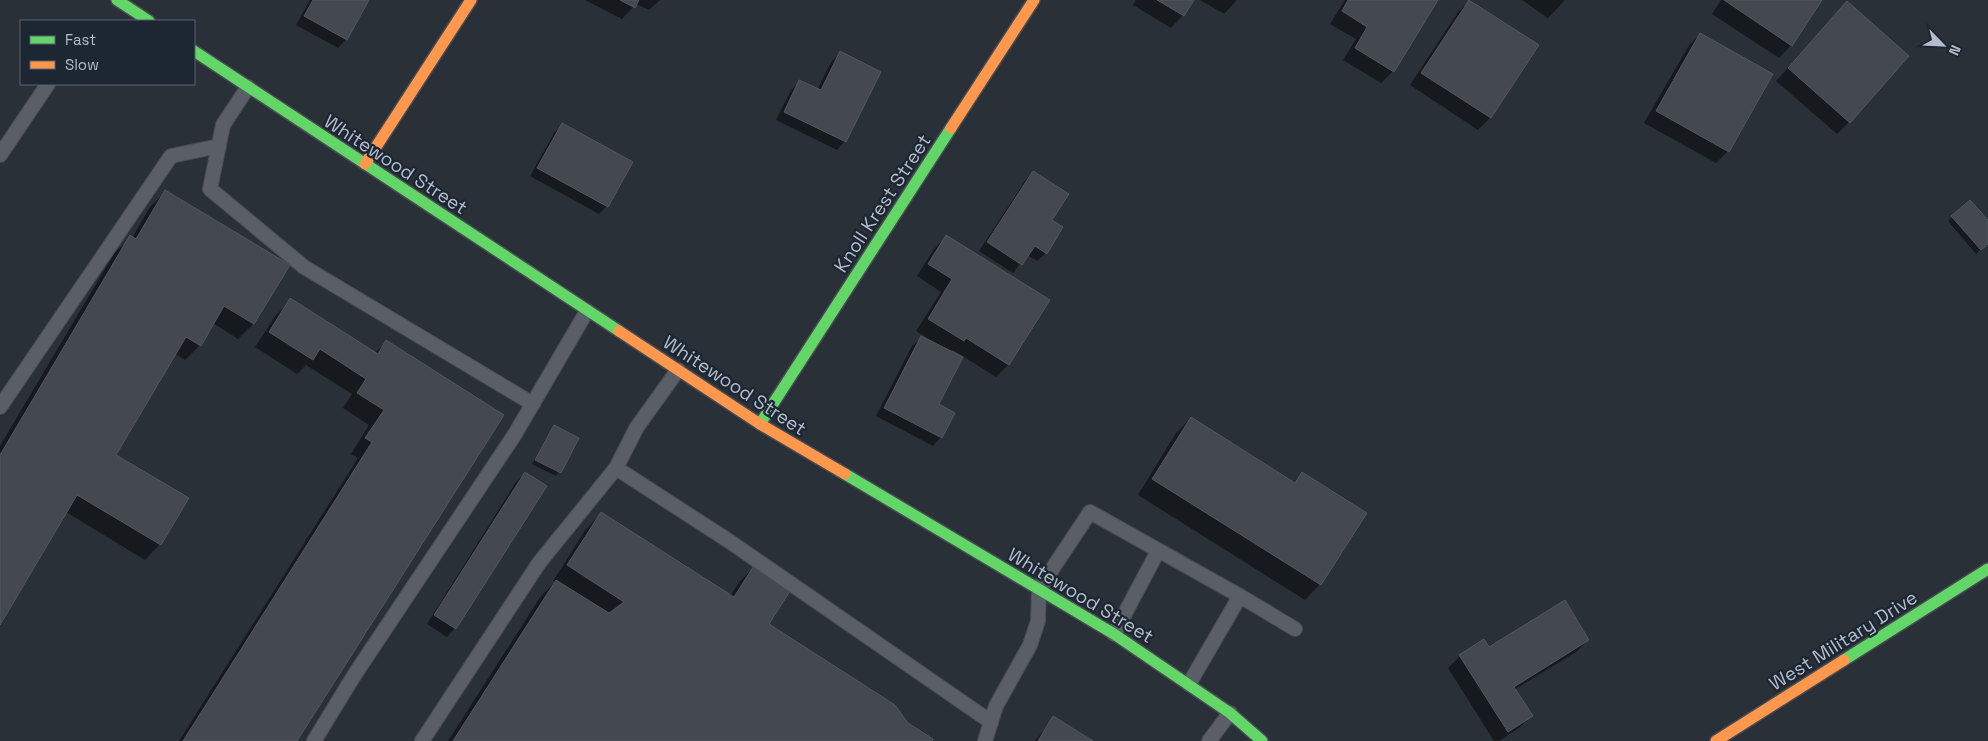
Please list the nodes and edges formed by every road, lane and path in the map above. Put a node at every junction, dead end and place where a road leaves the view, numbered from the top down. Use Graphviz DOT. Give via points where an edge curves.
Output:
graph roads {
  1 [pos="117,0"];
  2 [pos="471,0"];
  3 [pos="1034,0"];
  4 [pos="147,20"];
  5 [pos="195,52"];
  6 [pos="47,85"];
  7 [pos="248,87"];
  8 [pos="219,146"];
  9 [pos="0,155"];
  10 [pos="365,164"];
  11 [pos="587,311"];
  12 [pos="678,370"];
  13 [pos="533,404"];
  14 [pos="0,407"];
  15 [pos="760,424"];
  16 [pos="616,468"];
  17 [pos="1158,551"];
  18 [pos="1988,569"];
  19 [pos="1038,589"];
  20 [pos="1240,596"];
  21 [pos="1295,629"];
  22 [pos="1114,634"];
  23 [pos="1189,684"];
  24 [pos="1230,713"];
  25 [pos="992,722"];
  26 [pos="314,741"];
  27 [pos="422,741"];
  28 [pos="986,741"];
  29 [pos="1209,741"];
  30 [pos="1262,741"];
  31 [pos="1716,741"];
  1 -- 4 [label="street"];
  2 -- 10 [label="street"];
  3 -- 15 [label="street, Knoll Krest Street"];
  5 -- 7 [label="street, Whitewood Street"];
  6 -- 9 [label="lane"];
  7 -- 8 [label="lane" via="223,126"];
  7 -- 10 [label="street, Whitewood Street"];
  8 -- 13 [label="lane" via="210,189 304,267"];
  8 -- 14 [label="lane" via="171,156"];
  10 -- 11 [label="street, Whitewood Street"];
  11 -- 12 [label="street, Whitewood Street"];
  11 -- 13 [label="lane"];
  12 -- 15 [label="street, Whitewood Street"];
  12 -- 16 [label="lane" via="637,427"];
  13 -- 26 [label="lane"];
  15 -- 19 [label="street, Whitewood Street"];
  16 -- 25 [label="lane" via="729,541"];
  16 -- 27 [label="lane" via="538,563"];
  17 -- 19 [label="lane" via="1090,512"];
  17 -- 20 [label="lane"];
  17 -- 22 [label="lane"];
  18 -- 31 [label="street, West Military Drive"];
  19 -- 22 [label="street, Whitewood Street"];
  19 -- 25 [label="lane" via="1038,621 1030,645 996,706"];
  20 -- 21 [label="lane"];
  20 -- 23 [label="lane"];
  22 -- 23 [label="street, Whitewood Street"];
  23 -- 24 [label="street, Whitewood Street"];
  24 -- 29 [label="lane"];
  24 -- 30 [label="street, Whitewood Street"];
  25 -- 28 [label="lane"];
}
